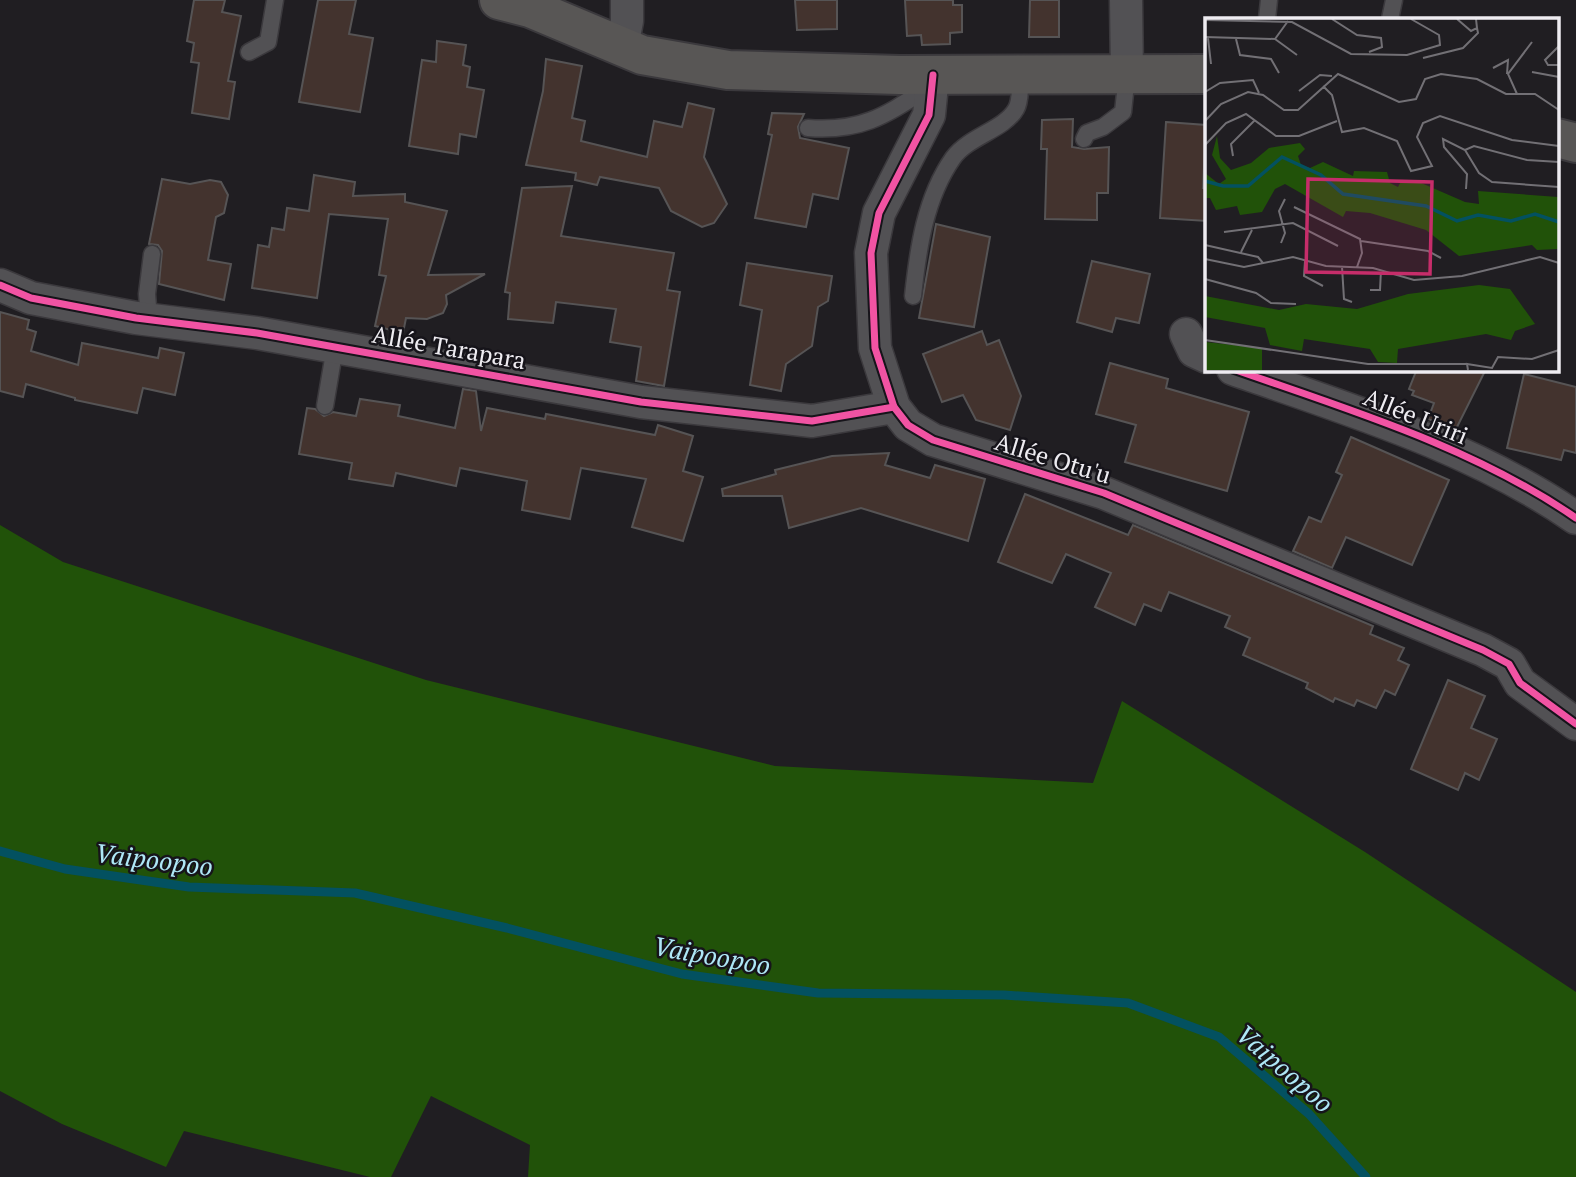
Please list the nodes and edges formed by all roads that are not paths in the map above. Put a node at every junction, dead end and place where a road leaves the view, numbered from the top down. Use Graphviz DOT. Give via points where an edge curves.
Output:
graph roads {
  1 [pos="275,0"];
  2 [pos="499,0"];
  3 [pos="627,0"];
  4 [pos="1126,0"];
  5 [pos="1269,0"];
  6 [pos="1394,0"];
  7 [pos="1266,18"];
  8 [pos="1390,18"];
  9 [pos="622,47"];
  10 [pos="249,52"];
  11 [pos="1023,73"];
  12 [pos="1127,74"];
  13 [pos="1205,74"];
  14 [pos="932,80"];
  15 [pos="808,128"];
  16 [pos="1558,138"];
  17 [pos="1084,139"];
  18 [pos="1576,143"];
  19 [pos="152,254"];
  20 [pos="0,285"];
  21 [pos="913,296"];
  22 [pos="149,320"];
  23 [pos="335,347"];
  24 [pos="1239,371"];
  25 [pos="325,407"];
  26 [pos="894,407"];
  27 [pos="1576,518"];
  28 [pos="1576,724"];
  1 -- 10 [label="lane" via="268,42"];
  2 -- 9 [label="main road" via="530,8"];
  3 -- 9 [label="street"];
  4 -- 12 [label="street"];
  5 -- 7 [label="lane"];
  6 -- 8 [label="lane"];
  9 -- 14 [label="main road" via="642,55 728,70"];
  11 -- 12 [label="main road"];
  11 -- 14 [label="main road"];
  11 -- 21 [label="lane" via="1019,105 1013,114 954,157 937,186 919,241"];
  12 -- 13 [label="main road"];
  12 -- 17 [label="lane" via="1123,112 1087,132"];
  14 -- 15 [label="lane" via="887,115 858,127"];
  14 -- 26 [label="street, Allée Otu'u" via="929,115 879,213 872,253 874,348"];
  16 -- 18 [label="main road"];
  19 -- 22 [label="lane"];
  20 -- 22 [label="street, Allée Tarapara" via="31,298"];
  22 -- 23 [label="street, Allée Tarapara"];
  23 -- 25 [label="lane"];
  23 -- 26 [label="street, Allée Tarapara" via="641,402 812,421"];
  24 -- 27 [label="street, Allée Uriri" via="1475,460"];
  26 -- 28 [label="street, Allée Otu'u" via="908,425 933,440 1104,493 1483,650 1509,664 1520,683"];
}
